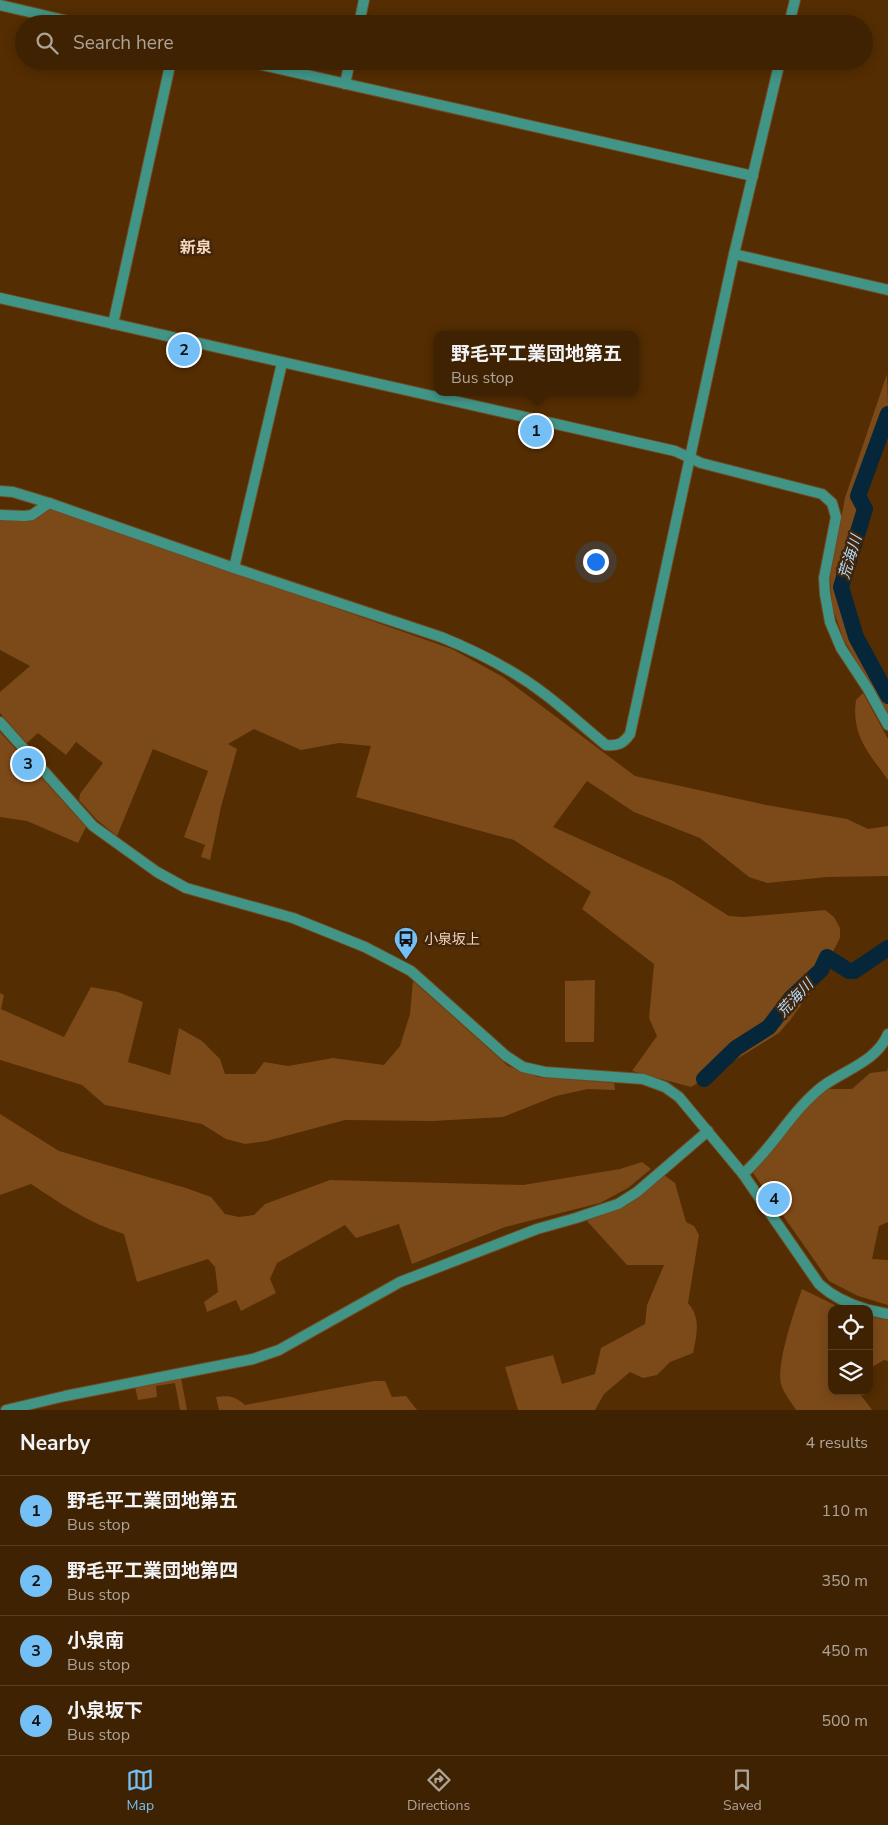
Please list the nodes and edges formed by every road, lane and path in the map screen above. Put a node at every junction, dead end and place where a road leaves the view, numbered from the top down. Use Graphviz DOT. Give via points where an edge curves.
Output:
graph roads {
  1 [pos="364,0"];
  2 [pos="795,0"];
  3 [pos="0,5"];
  4 [pos="43,15"];
  5 [pos="361,15"];
  6 [pos="791,15"];
  7 [pos="169,70"];
  8 [pos="284,70"];
  9 [pos="348,70"];
  10 [pos="778,70"];
  11 [pos="345,84"];
  12 [pos="753,176"];
  13 [pos="734,254"];
  14 [pos="888,290"];
  15 [pos="0,298"];
  16 [pos="113,324"];
  17 [pos="282,363"];
  18 [pos="690,456"];
  19 [pos="0,491"];
  20 [pos="48,504"];
  21 [pos="0,515"];
  22 [pos="234,568"];
  23 [pos="0,722"];
  24 [pos="888,725"];
  25 [pos="888,1034"];
  26 [pos="708,1132"];
  27 [pos="743,1174"];
  28 [pos="854,1305"];
  29 [pos="873,1310"];
  30 [pos="888,1314"];
  31 [pos="6,1410"];
  1 -- 5 [label="street"];
  2 -- 6 [label="street"];
  3 -- 4 [label="street"];
  7 -- 16 [label="street"];
  8 -- 11 [label="street"];
  9 -- 11 [label="street"];
  10 -- 12 [label="street"];
  11 -- 12 [label="street"];
  12 -- 13 [label="street"];
  13 -- 14 [label="street"];
  13 -- 18 [label="street"];
  15 -- 16 [label="street"];
  16 -- 17 [label="street"];
  17 -- 18 [label="street"];
  17 -- 22 [label="street"];
  18 -- 22 [label="street" via="630,734 618,746 606,745 546,695 470,648"];
  18 -- 24 [label="street" via="701,463 822,494 832,503 836,517 824,578 827,610 841,648"];
  19 -- 20 [label="street"];
  20 -- 21 [label="street" via="32,515"];
  20 -- 22 [label="street"];
  23 -- 26 [label="street" via="93,826 157,872 186,888 293,918 365,947 411,971 506,1056 524,1067 545,1072 643,1079 665,1086 679,1097"];
  25 -- 27 [label="street" via="874,1054 807,1100 756,1163"];
  26 -- 27 [label="street"];
  26 -- 31 [label="street" via="618,1204 537,1229 400,1282 279,1350 253,1359"];
  27 -- 28 [label="street" via="819,1284 828,1293"];
  29 -- 30 [label="street"];
}
